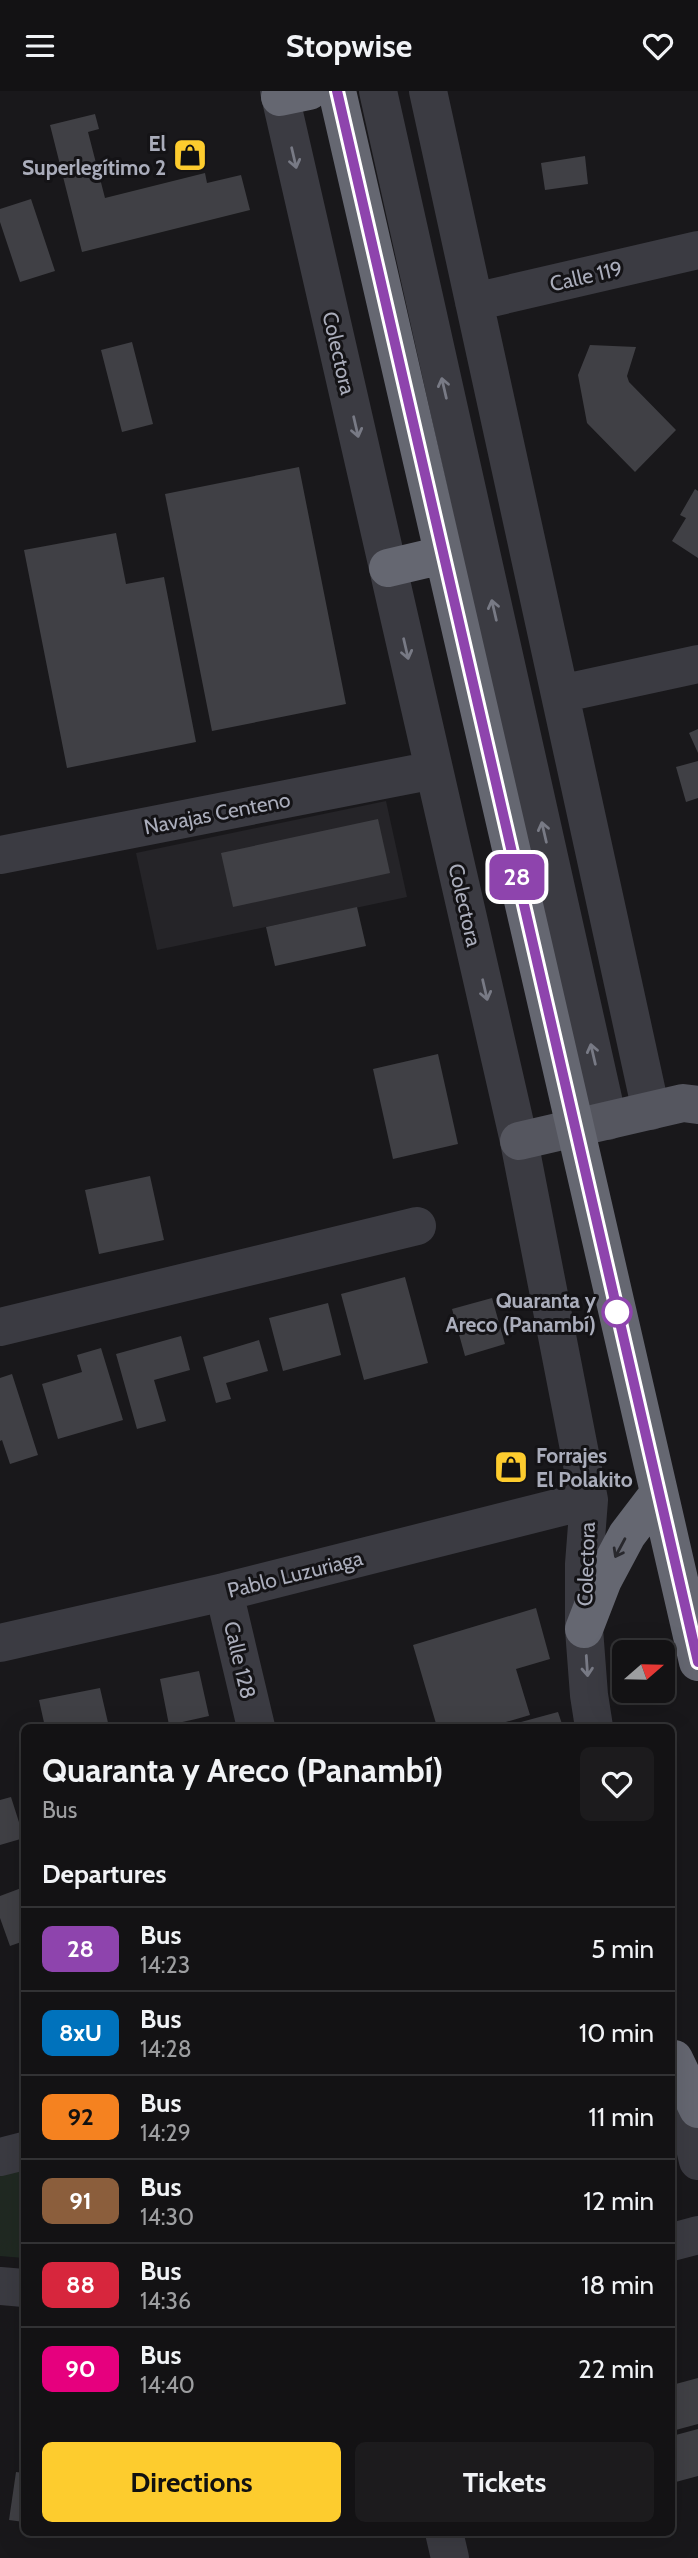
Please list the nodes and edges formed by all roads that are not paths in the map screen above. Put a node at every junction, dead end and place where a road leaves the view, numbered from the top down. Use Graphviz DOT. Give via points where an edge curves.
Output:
graph roads {
  1 [pos="337,91"];
  2 [pos="378,91"];
  3 [pos="428,91"];
  4 [pos="289,93"];
  5 [pos="698,250"];
  6 [pos="474,302"];
  7 [pos="443,555"];
  8 [pos="388,568"];
  9 [pos="698,664"];
  10 [pos="560,694"];
  11 [pos="434,771"];
  12 [pos="0,855"];
  13 [pos="684,1107"];
  14 [pos="591,1125"];
  15 [pos="519,1141"];
  16 [pos="417,1226"];
  17 [pos="0,1327"];
  18 [pos="659,1493"];
  19 [pos="589,1500"];
  20 [pos="224,1592"];
  21 [pos="584,1629"];
  22 [pos="0,1643"];
  23 [pos="698,1662"];
  24 [pos="255,1724"];
  25 [pos="594,1724"];
  26 [pos="675,2058"];
  27 [pos="675,2063"];
  28 [pos="698,2109"];
  29 [pos="21,2152"];
  30 [pos="0,2157"];
  31 [pos="698,2161"];
  32 [pos="698,2235"];
  33 [pos="675,2241"];
  34 [pos="0,2286"];
  35 [pos="21,2288"];
  36 [pos="445,2536"];
  37 [pos="450,2558"];
  1 -- 7 [label="highway"];
  14 -- 2 [label="street, one-way"];
  3 -- 6 [label="street"];
  4 -- 8 [label="street, Colectora, one-way"];
  5 -- 6 [label="street, Calle 119"];
  6 -- 10 [label="street"];
  7 -- 8 [label="highway"];
  7 -- 14 [label="highway"];
  8 -- 11 [label="street, Colectora, one-way"];
  9 -- 10 [label="street"];
  10 -- 13 [label="street"];
  11 -- 12 [label="street, Navajas Centeno"];
  11 -- 15 [label="street, Colectora, one-way"];
  13 -- 14 [label="main road"];
  14 -- 15 [label="main road"];
  14 -- 18 [label="highway"];
  15 -- 19 [label="street, Colectora"];
  16 -- 17 [label="street"];
  18 -- 21 [label="highway, one-way" via="627,1535"];
  18 -- 23 [label="highway"];
  19 -- 20 [label="street, Pablo Luzuriaga"];
  19 -- 21 [label="street, Colectora"];
  20 -- 22 [label="street, Pablo Luzuriaga"];
  20 -- 24 [label="street, Calle 128"];
  21 -- 25 [label="street, Colectora, one-way"];
  26 -- 28 [label="highway"];
  27 -- 31 [label="street"];
  29 -- 30 [label="street"];
  32 -- 33 [label="street"];
  34 -- 35 [label="street"];
  36 -- 37 [label="street"];
}
